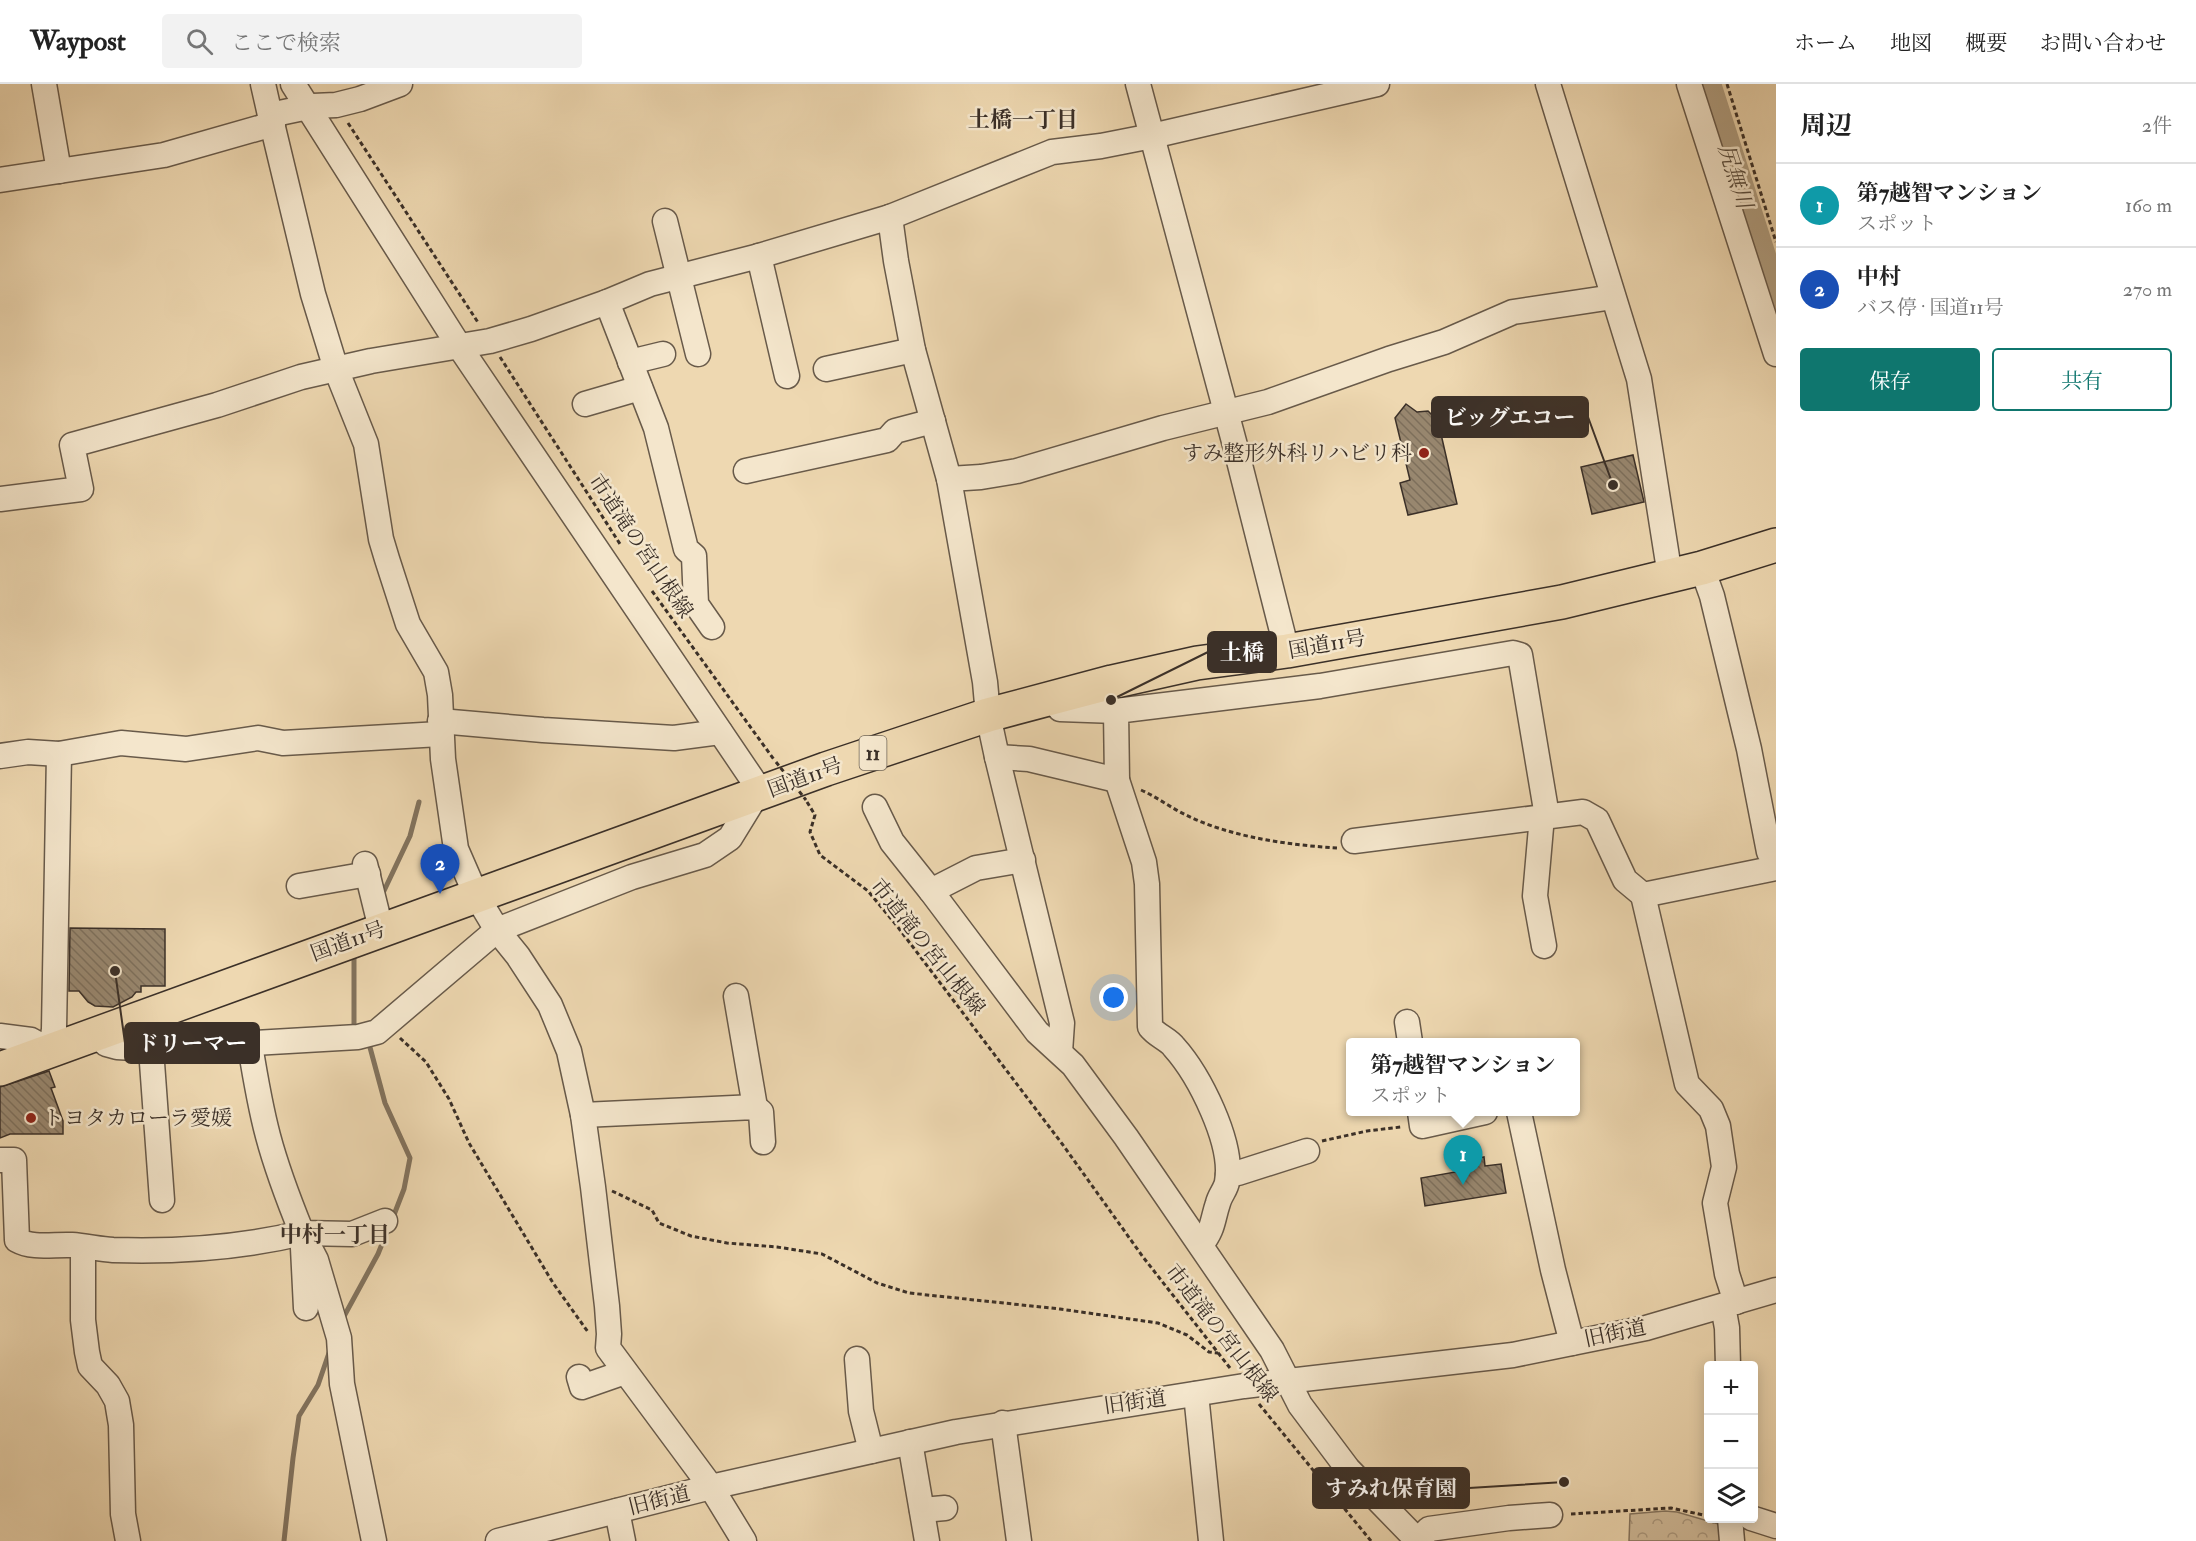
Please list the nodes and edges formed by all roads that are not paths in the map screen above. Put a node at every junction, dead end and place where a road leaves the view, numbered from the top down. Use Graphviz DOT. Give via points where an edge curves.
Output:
graph roads {
  1 [pos="44,84"];
  2 [pos="263,84"];
  3 [pos="293,84"];
  4 [pos="400,84"];
  5 [pos="1138,84"];
  6 [pos="1377,84"];
  7 [pos="1548,84"];
  8 [pos="1689,84"];
  9 [pos="307,107"];
  10 [pos="271,119"];
  11 [pos="1152,136"];
  12 [pos="59,171"];
  13 [pos="0,180"];
  14 [pos="890,217"];
  15 [pos="665,221"];
  16 [pos="759,256"];
  17 [pos="679,277"];
  18 [pos="1613,297"];
  19 [pos="607,303"];
  20 [pos="459,346"];
  21 [pos="913,350"];
  22 [pos="663,354"];
  23 [pos="698,354"];
  24 [pos="1776,354"];
  25 [pos="630,362"];
  26 [pos="336,369"];
  27 [pos="826,369"];
  28 [pos="788,376"];
  29 [pos="640,388"];
  30 [pos="585,404"];
  31 [pos="1226,412"];
  32 [pos="933,421"];
  33 [pos="746,471"];
  34 [pos="949,479"];
  35 [pos="0,499"];
  36 [pos="1776,545"];
  37 [pos="1702,568"];
  38 [pos="1670,576"];
  39 [pos="712,627"];
  40 [pos="1287,651"];
  41 [pos="1052,698"];
  42 [pos="1116,711"];
  43 [pos="988,715"];
  44 [pos="440,728"];
  45 [pos="720,732"];
  46 [pos="59,754"];
  47 [pos="0,756"];
  48 [pos="997,757"];
  49 [pos="1117,780"];
  50 [pos="759,793"];
  51 [pos="875,807"];
  52 [pos="1545,816"];
  53 [pos="1354,841"];
  54 [pos="1776,859"];
  55 [pos="1023,860"];
  56 [pos="1776,868"];
  57 [pos="299,886"];
  58 [pos="931,891"];
  59 [pos="476,895"];
  60 [pos="1643,895"];
  61 [pos="378,914"];
  62 [pos="497,930"];
  63 [pos="1544,946"];
  64 [pos="736,996"];
  65 [pos="96,1033"];
  66 [pos="0,1036"];
  67 [pos="250,1045"];
  68 [pos="150,1049"];
  69 [pos="51,1051"];
  70 [pos="1060,1052"];
  71 [pos="0,1069"];
  72 [pos="754,1107"];
  73 [pos="583,1115"];
  74 [pos="1448,1116"];
  75 [pos="1520,1116"];
  76 [pos="1421,1119"];
  77 [pos="763,1142"];
  78 [pos="1307,1151"];
  79 [pos="0,1160"];
  80 [pos="1228,1174"];
  81 [pos="162,1200"];
  82 [pos="385,1221"];
  83 [pos="302,1233"];
  84 [pos="1201,1245"];
  85 [pos="84,1246"];
  86 [pos="1776,1290"];
  87 [pos="1729,1304"];
  88 [pos="306,1308"];
  89 [pos="1572,1343"];
  90 [pos="856,1359"];
  91 [pos="1728,1361"];
  92 [pos="626,1372"];
  93 [pos="579,1377"];
  94 [pos="1289,1381"];
  95 [pos="1196,1394"];
  96 [pos="1003,1424"];
  97 [pos="910,1442"];
  98 [pos="871,1451"];
  99 [pos="711,1487"];
  100 [pos="616,1511"];
  101 [pos="1550,1515"];
  102 [pos="1758,1520"];
  103 [pos="1730,1523"];
  104 [pos="1776,1526"];
  105 [pos="1417,1540"];
  106 [pos="128,1541"];
  107 [pos="374,1541"];
  108 [pos="498,1541"];
  109 [pos="623,1541"];
  110 [pos="744,1541"];
  111 [pos="927,1541"];
  112 [pos="1019,1541"];
  113 [pos="1211,1541"];
  114 [pos="1732,1541"];
  1 -- 12 [label="street"];
  2 -- 10 [label="street"];
  3 -- 9 [label="street"];
  4 -- 9 [label="street" via="336,105"];
  5 -- 11 [label="street"];
  6 -- 11 [label="street"];
  7 -- 18 [label="street"];
  8 -- 24 [label="street"];
  9 -- 10 [label="street"];
  9 -- 20 [label="street"];
  10 -- 12 [label="street" via="164,155"];
  10 -- 26 [label="street" via="313,294"];
  11 -- 14 [label="street" via="1052,152"];
  11 -- 31 [label="street"];
  12 -- 13 [label="street"];
  14 -- 16 [label="street"];
  14 -- 21 [label="street"];
  15 -- 17 [label="street"];
  16 -- 17 [label="street"];
  16 -- 28 [label="street"];
  17 -- 19 [label="street" via="650,284"];
  17 -- 23 [label="street"];
  18 -- 31 [label="street" via="1513,312 1444,342 1268,402"];
  18 -- 38 [label="street" via="1639,379"];
  19 -- 20 [label="street" via="531,329"];
  19 -- 25 [label="street"];
  20 -- 26 [label="street"];
  20 -- 45 [label="street"];
  21 -- 27 [label="street"];
  21 -- 32 [label="street"];
  22 -- 25 [label="street"];
  25 -- 29 [label="street"];
  26 -- 35 [label="street" via="72,445 81,489"];
  26 -- 44 [label="street" via="366,444 381,539 404,613 436,672"];
  29 -- 30 [label="street"];
  29 -- 39 [label="street" via="656,428 686,549 694,556 696,604"];
  31 -- 34 [label="street" via="1017,471"];
  31 -- 40 [label="street"];
  32 -- 33 [label="street" via="895,431 887,440"];
  32 -- 34 [label="street"];
  34 -- 43 [label="street"];
  36 -- 37 [label="highway, 国道11号 / 11"];
  37 -- 38 [label="highway, 国道11号 / 11"];
  37 -- 54 [label="street" via="1749,749 1768,852"];
  38 -- 40 [label="highway, 国道11号 / 11" via="1562,602"];
  40 -- 41 [label="highway, 国道11号 / 11" via="1197,663"];
  41 -- 42 [label="street" via="1060,709"];
  41 -- 43 [label="highway, 国道11号 / 11"];
  42 -- 49 [label="street"];
  42 -- 52 [label="street" via="1320,686 1513,653 1520,655"];
  43 -- 48 [label="street"];
  43 -- 50 [label="highway, 国道11号 / 11"];
  44 -- 45 [label="street" via="674,738"];
  44 -- 46 [label="street" via="283,743 258,738 186,749 121,743"];
  44 -- 59 [label="street" via="456,849"];
  45 -- 50 [label="street"];
  46 -- 47 [label="street" via="28,752"];
  46 -- 69 [label="street"];
  48 -- 49 [label="street" via="1029,759"];
  48 -- 55 [label="street"];
  49 -- 80 [label="street" via="1144,862 1147,884 1150,1027 1173,1045 1214,1110"];
  50 -- 59 [label="highway, 国道11号 / 11"];
  50 -- 62 [label="street" via="730,838 705,855 632,877"];
  51 -- 58 [label="street" via="892,842"];
  52 -- 53 [label="street"];
  52 -- 60 [label="street" via="1583,812 1597,820 1625,880"];
  52 -- 63 [label="street" via="1535,896"];
  55 -- 58 [label="street" via="976,868"];
  55 -- 70 [label="street" via="1062,1023"];
  56 -- 60 [label="street"];
  57 -- 61 [label="street" via="367,869"];
  58 -- 70 [label="street" via="1037,1032"];
  59 -- 61 [label="highway, 国道11号 / 11"];
  59 -- 62 [label="street"];
  60 -- 87 [label="street" via="1688,1084 1711,1109 1718,1126 1724,1167 1715,1203"];
  61 -- 65 [label="highway, 国道11号 / 11"];
  62 -- 67 [label="street" via="377,1032 358,1037"];
  62 -- 73 [label="street" via="550,1005 569,1051"];
  64 -- 72 [label="street"];
  65 -- 68 [label="street" via="106,1044"];
  65 -- 69 [label="highway, 国道11号 / 11"];
  66 -- 69 [label="street" via="31,1040"];
  67 -- 68 [label="street"];
  67 -- 83 [label="street" via="268,1137"];
  68 -- 81 [label="street"];
  69 -- 71 [label="highway, 国道11号 / 11"];
  70 -- 84 [label="street"];
  72 -- 73 [label="street"];
  72 -- 77 [label="street" via="761,1112"];
  73 -- 92 [label="street" via="607,1306 608,1348"];
  74 -- 76 [label="street"];
  75 -- 89 [label="street"];
  78 -- 80 [label="street"];
  79 -- 85 [label="street" via="14,1160 17,1240 25,1245"];
  80 -- 84 [label="street" via="1211,1231"];
  82 -- 83 [label="street" via="352,1234"];
  83 -- 85 [label="street" via="206,1249 148,1251"];
  83 -- 88 [label="street"];
  83 -- 107 [label="street" via="316,1260 339,1338 342,1384"];
  84 -- 94 [label="street"];
  85 -- 106 [label="street" via="83,1320 87,1352 90,1366 117,1401"];
  86 -- 87 [label="street, 旧街道"];
  87 -- 89 [label="street, 旧街道" via="1646,1328"];
  87 -- 91 [label="street"];
  89 -- 94 [label="street, 旧街道" via="1513,1355"];
  90 -- 98 [label="street" via="861,1411"];
  92 -- 93 [label="street" via="582,1387"];
  92 -- 99 [label="street"];
  94 -- 95 [label="street, 旧街道"];
  94 -- 105 [label="street" via="1300,1405 1348,1469"];
  95 -- 96 [label="street, 旧街道"];
  95 -- 113 [label="street"];
  96 -- 97 [label="street, 旧街道"];
  96 -- 112 [label="street"];
  97 -- 98 [label="street, 旧街道"];
  97 -- 111 [label="street" via="934,1509"];
  98 -- 99 [label="street, 旧街道"];
  99 -- 100 [label="street, 旧街道"];
  99 -- 110 [label="street"];
  100 -- 108 [label="street, 旧街道"];
  100 -- 109 [label="street"];
  101 -- 105 [label="street" via="1429,1529"];
  102 -- 104 [label="street"];
  103 -- 114 [label="street"];
}
